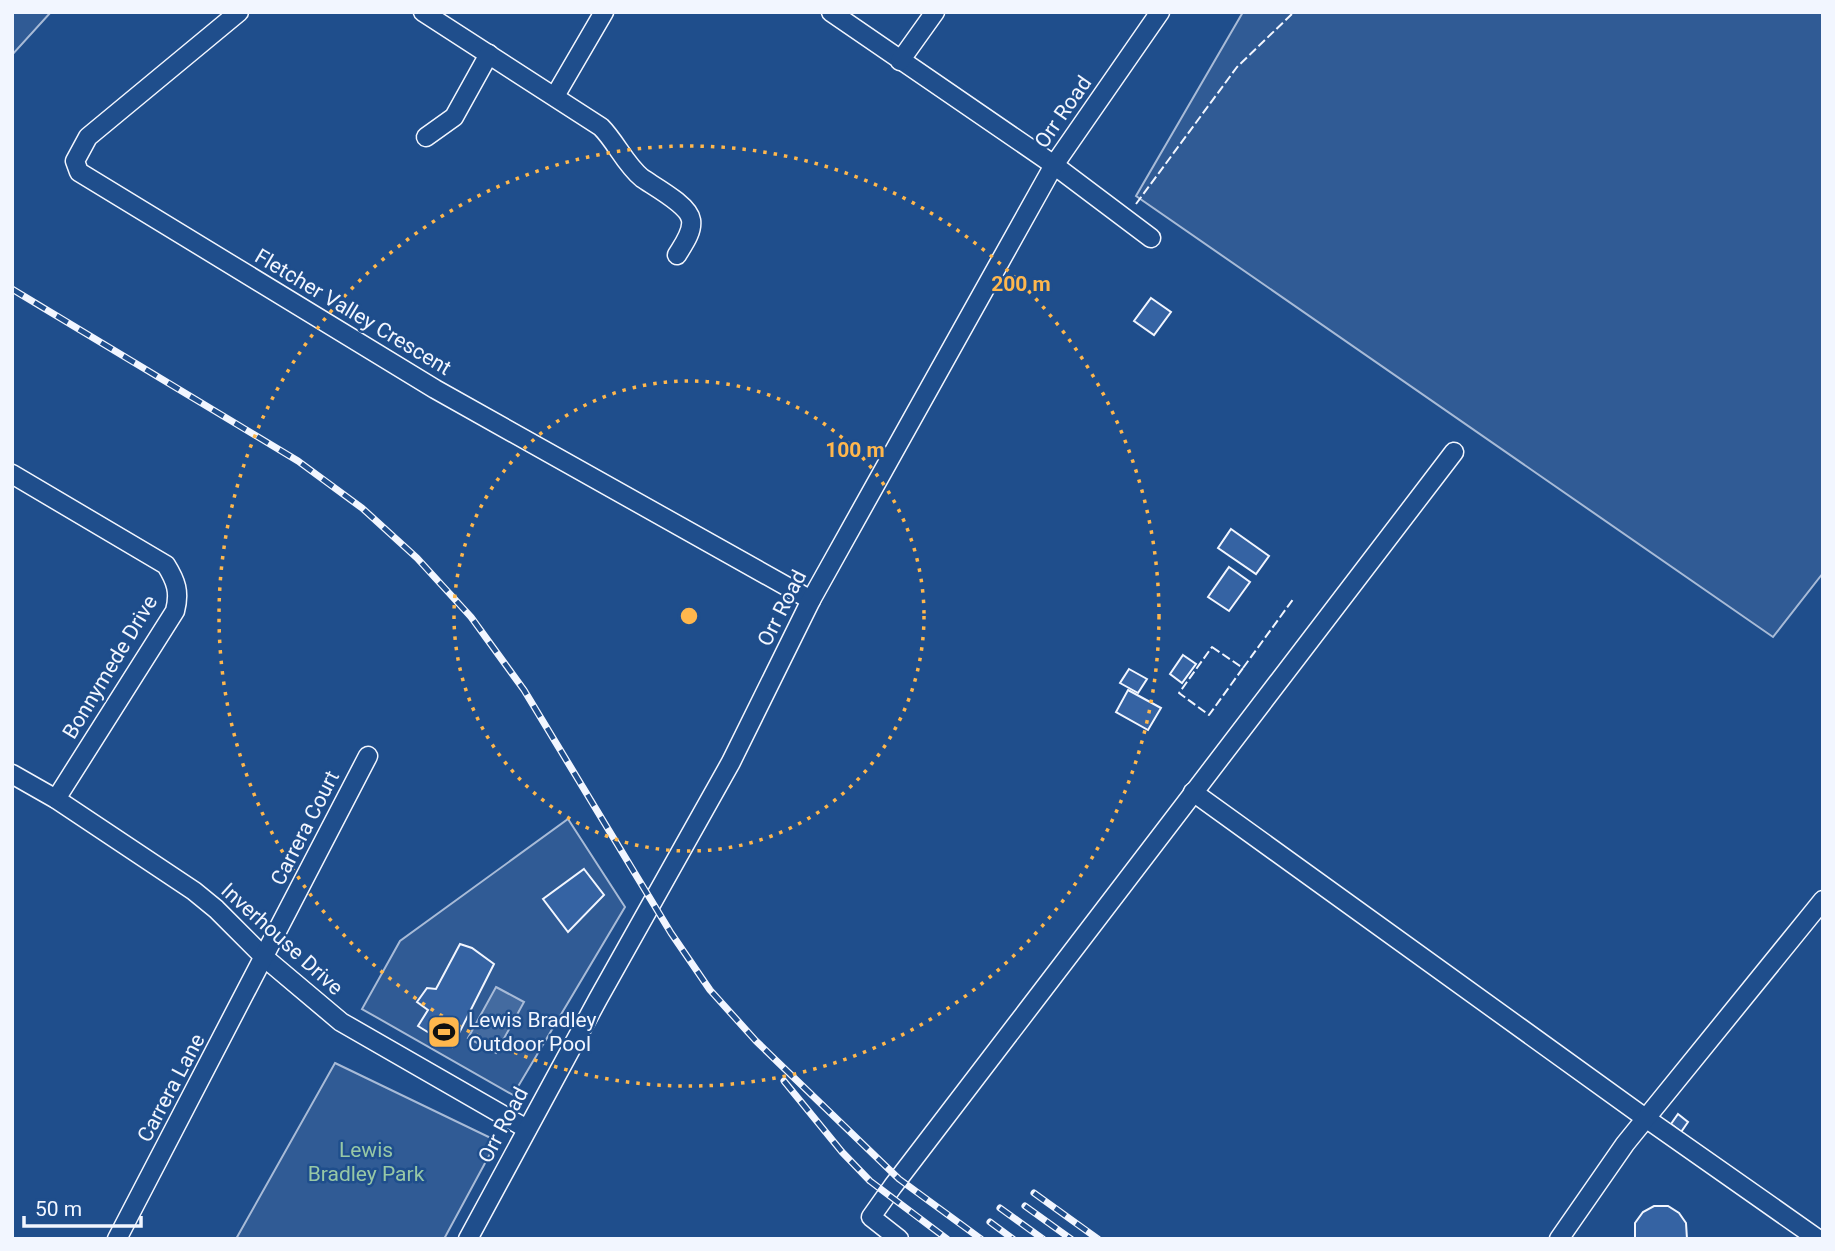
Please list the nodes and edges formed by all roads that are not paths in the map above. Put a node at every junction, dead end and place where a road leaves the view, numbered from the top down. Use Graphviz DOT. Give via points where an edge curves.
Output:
graph roads {
  1 [pos="239,12"];
  2 [pos="423,12"];
  3 [pos="604,12"];
  4 [pos="831,12"];
  5 [pos="935,12"];
  6 [pos="1160,12"];
  7 [pos="489,54"];
  8 [pos="900,61"];
  9 [pos="555,96"];
  10 [pos="426,137"];
  11 [pos="1054,165"];
  12 [pos="1151,238"];
  13 [pos="677,255"];
  14 [pos="1454,452"];
  15 [pos="12,474"];
  16 [pos="811,600"];
  17 [pos="368,756"];
  18 [pos="12,774"];
  19 [pos="1193,792"];
  20 [pos="55,799"];
  21 [pos="1823,900"];
  22 [pos="265,958"];
  23 [pos="1647,1119"];
  24 [pos="527,1129"];
  25 [pos="117,1239"];
  26 [pos="468,1239"];
  27 [pos="899,1239"];
  28 [pos="1559,1239"];
  29 [pos="1818,1239"];
  1 -- 16 [label="street, Fletcher Valley Crescent" via="88,137 75,160 79,172 435,389"];
  2 -- 7 [label="street"];
  3 -- 9 [label="street"];
  4 -- 8 [label="street"];
  5 -- 8 [label="street"];
  6 -- 11 [label="street, Orr Road"];
  7 -- 9 [label="street"];
  7 -- 10 [label="street" via="454,117"];
  8 -- 11 [label="street"];
  9 -- 13 [label="street" via="601,127 639,175 688,211 692,222 689,234"];
  11 -- 12 [label="street"];
  11 -- 16 [label="street, Orr Road"];
  14 -- 19 [label="street"];
  15 -- 20 [label="street, Bonnymede Drive" via="166,565 178,599 175,611"];
  16 -- 24 [label="street, Orr Road" via="731,762"];
  17 -- 22 [label="street, Carrera Court"];
  18 -- 20 [label="street, Inverhouse Drive"];
  19 -- 23 [label="street"];
  19 -- 27 [label="street" via="871,1217"];
  20 -- 22 [label="street, Inverhouse Drive" via="194,891"];
  21 -- 23 [label="street"];
  22 -- 24 [label="street, Inverhouse Drive" via="341,1023"];
  22 -- 25 [label="street, Carrera Lane"];
  23 -- 28 [label="street"];
  23 -- 29 [label="street"];
  24 -- 26 [label="street, Orr Road"];
}
